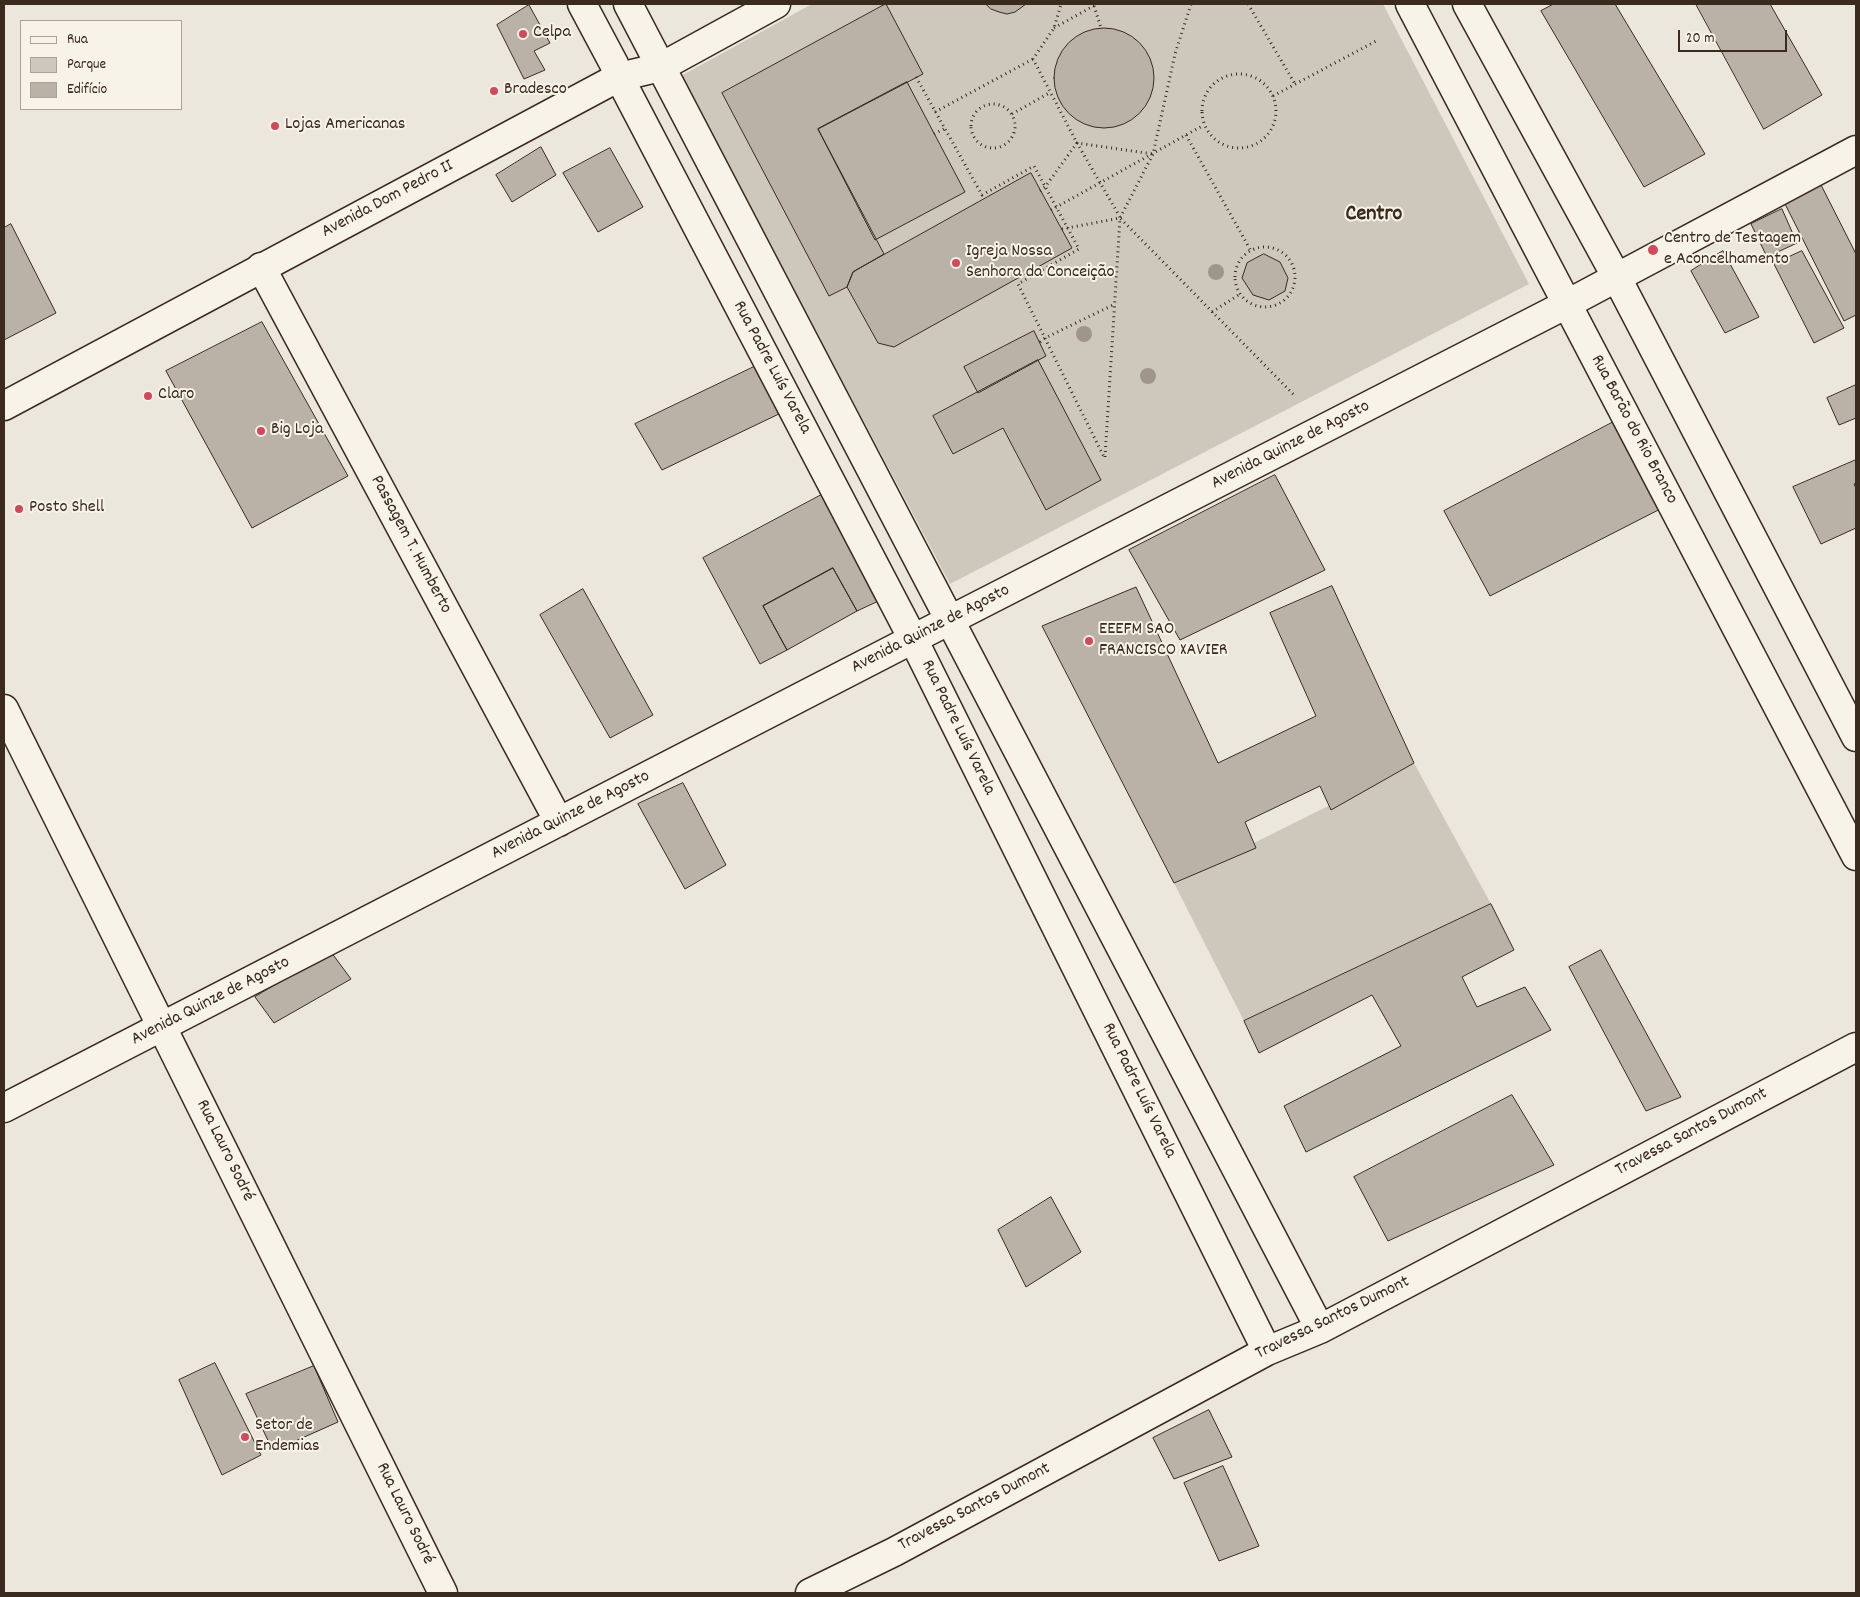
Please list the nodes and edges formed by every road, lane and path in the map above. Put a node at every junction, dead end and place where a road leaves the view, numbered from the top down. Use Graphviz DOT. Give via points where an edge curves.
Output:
graph roads {
  1 [pos="582,4"];
  2 [pos="628,4"];
  3 [pos="776,4"];
  4 [pos="1061,4"];
  5 [pos="1191,4"];
  6 [pos="1248,4"];
  7 [pos="1410,4"];
  8 [pos="1467,4"];
  9 [pos="1096,5"];
  10 [pos="1054,28"];
  11 [pos="1102,28"];
  12 [pos="1378,40"];
  13 [pos="1033,59"];
  14 [pos="661,67"];
  15 [pos="619,77"];
  16 [pos="916,77"];
  17 [pos="1295,84"];
  18 [pos="1051,92"];
  19 [pos="1273,96"];
  20 [pos="935,112"];
  21 [pos="1012,114"];
  22 [pos="1204,125"];
  23 [pos="944,128"];
  24 [pos="934,134"];
  25 [pos="1186,135"];
  26 [pos="1077,144"];
  27 [pos="1856,150"];
  28 [pos="1153,154"];
  29 [pos="1100,183"];
  30 [pos="1045,187"];
  31 [pos="1040,191"];
  32 [pos="1056,208"];
  33 [pos="1051,210"];
  34 [pos="1120,218"];
  35 [pos="1067,227"];
  36 [pos="1062,229"];
  37 [pos="1251,251"];
  38 [pos="261,267"];
  39 [pos="1617,278"];
  40 [pos="1240,294"];
  41 [pos="1114,304"];
  42 [pos="1567,304"];
  43 [pos="1212,312"];
  44 [pos="1045,338"];
  45 [pos="1040,342"];
  46 [pos="1296,396"];
  47 [pos="4,406"];
  48 [pos="951,620"];
  49 [pos="913,639"];
  50 [pos="4,708"];
  51 [pos="1856,737"];
  52 [pos="559,822"];
  53 [pos="1856,856"];
  54 [pos="162,1027"];
  55 [pos="1856,1047"];
  56 [pos="4,1108"];
  57 [pos="1320,1328"];
  58 [pos="1267,1351"];
  59 [pos="443,1593"];
  60 [pos="810,1593"];
  1 -- 15 [label="street, Rua Padre Luís Varela"];
  2 -- 14 [label="street"];
  3 -- 14 [label="street, Avenida Dom Pedro II"];
  4 -- 10 [label="path"];
  5 -- 28 [label="path" via="1175,54"];
  6 -- 17 [label="path"];
  7 -- 42 [label="street, Rua Barão do Rio Branco"];
  8 -- 39 [label="street"];
  9 -- 10 [label="path"];
  9 -- 11 [label="path"];
  10 -- 13 [label="path"];
  12 -- 17 [label="path"];
  13 -- 18 [label="path"];
  13 -- 20 [label="path"];
  14 -- 15 [label="street, Avenida Dom Pedro II"];
  14 -- 48 [label="street"];
  15 -- 38 [label="street, Avenida Dom Pedro II"];
  15 -- 49 [label="street, Rua Padre Luís Varela"];
  16 -- 20 [label="path"];
  17 -- 19 [label="path"];
  18 -- 21 [label="path"];
  18 -- 26 [label="path"];
  19 -- 22 [label="path" via="1264,83 1243,73 1218,80 1203,100 1201,113"];
  19 -- 22 [label="path" via="1276,116 1266,137 1256,144 1232,148 1221,144"];
  20 -- 23 [label="path"];
  21 -- 21 [label="path" via="1001,105 981,108 971,126 972,134 989,148 1004,146 1014,135"];
  22 -- 25 [label="path"];
  23 -- 24 [label="path"];
  23 -- 30 [label="path" via="982,195 1034,166"];
  25 -- 28 [label="path"];
  25 -- 37 [label="path"];
  26 -- 28 [label="path"];
  26 -- 29 [label="path"];
  26 -- 30 [label="path"];
  27 -- 39 [label="street, Avenida Quinze de Agosto"];
  28 -- 29 [label="path"];
  28 -- 34 [label="path"];
  29 -- 32 [label="path"];
  29 -- 34 [label="path"];
  30 -- 31 [label="path"];
  30 -- 32 [label="path"];
  32 -- 33 [label="path"];
  32 -- 35 [label="path"];
  34 -- 35 [label="path"];
  34 -- 41 [label="path"];
  34 -- 43 [label="path"];
  35 -- 36 [label="path"];
  35 -- 44 [label="path" via="1079,249 1018,284"];
  37 -- 40 [label="path" via="1238,265 1236,285"];
  37 -- 40 [label="path" via="1270,247 1279,250 1292,263 1296,282 1286,300 1267,308 1248,302"];
  38 -- 47 [label="street, Avenida Dom Pedro II"];
  38 -- 52 [label="street, Passagem T. Humberto"];
  39 -- 42 [label="street, Avenida Quinze de Agosto"];
  39 -- 51 [label="street"];
  40 -- 43 [label="path"];
  41 -- 44 [label="path"];
  41 -- 44 [label="path" via="1105,459"];
  42 -- 48 [label="street, Avenida Quinze de Agosto"];
  42 -- 53 [label="street, Rua Barão do Rio Branco"];
  43 -- 46 [label="path"];
  44 -- 45 [label="path"];
  48 -- 49 [label="street, Avenida Quinze de Agosto"];
  48 -- 57 [label="street"];
  49 -- 52 [label="street, Avenida Quinze de Agosto"];
  49 -- 58 [label="street, Rua Padre Luís Varela"];
  50 -- 54 [label="street, Rua Lauro Sodré"];
  52 -- 54 [label="street, Avenida Quinze de Agosto"];
  54 -- 56 [label="street, Avenida Quinze de Agosto"];
  54 -- 59 [label="street, Rua Lauro Sodré"];
  55 -- 57 [label="street, Travessa Santos Dumont"];
  57 -- 58 [label="street, Travessa Santos Dumont"];
  58 -- 60 [label="street, Travessa Santos Dumont"];
}
